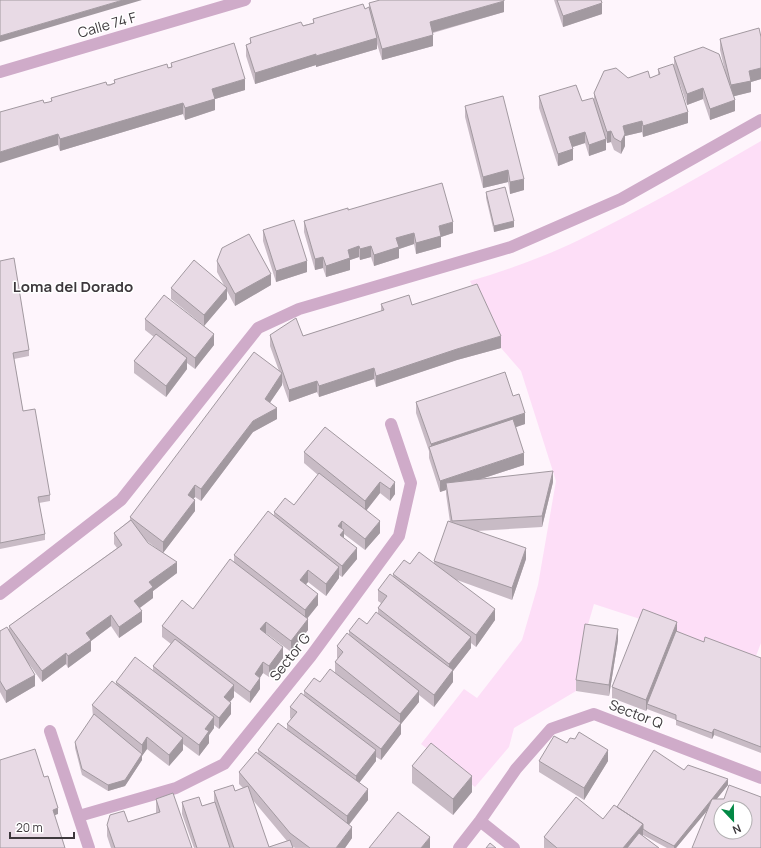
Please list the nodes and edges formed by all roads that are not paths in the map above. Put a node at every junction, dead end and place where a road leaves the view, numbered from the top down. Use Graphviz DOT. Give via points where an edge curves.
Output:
graph roads {
  1 [pos="245,0"];
  2 [pos="0,72"];
  3 [pos="761,120"];
  4 [pos="392,424"];
  5 [pos="0,594"];
  6 [pos="50,731"];
  7 [pos="761,778"];
  8 [pos="79,816"];
  9 [pos="480,821"];
  10 [pos="90,848"];
  11 [pos="459,848"];
  12 [pos="514,848"];
  1 -- 2 [label="street, Calle 74 F"];
  3 -- 5 [label="street" via="621,199 511,247 299,309 258,328 121,500"];
  4 -- 8 [label="street, Sector G" via="411,484 399,536 311,656 224,764 176,788"];
  6 -- 8 [label="street"];
  7 -- 9 [label="street, Sector Q" via="594,714 551,729 516,769"];
  8 -- 10 [label="street"];
  9 -- 11 [label="street, Sector Q"];
  9 -- 12 [label="street"];
}
